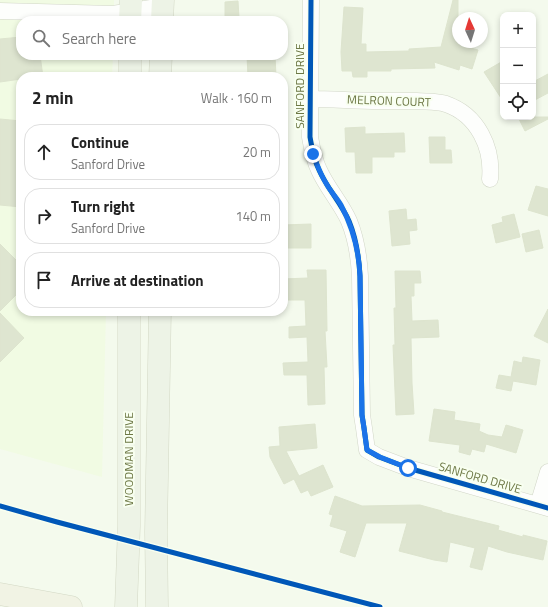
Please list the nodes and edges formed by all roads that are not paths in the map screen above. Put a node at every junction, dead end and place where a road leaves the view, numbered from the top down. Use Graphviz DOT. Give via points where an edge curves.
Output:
graph roads {
  1 [pos="311,0"];
  2 [pos="146,8"];
  3 [pos="0,11"];
  4 [pos="130,60"];
  5 [pos="161,60"];
  6 [pos="130,72"];
  7 [pos="160,72"];
  8 [pos="309,99"];
  9 [pos="490,179"];
  10 [pos="129,316"];
  11 [pos="160,316"];
  12 [pos="548,472"];
  13 [pos="543,506"];
  14 [pos="0,594"];
  15 [pos="71,607"];
  16 [pos="126,607"];
  17 [pos="156,607"];
  1 -- 8 [label="street, SANFORD DRIVE"];
  2 -- 3 [label="street" via="113,14"];
  4 -- 6 [label="main road"];
  5 -- 7 [label="main road"];
  8 -- 9 [label="street, MELRON COURT" via="446,104 464,114 478,128 489,153"];
  8 -- 13 [label="street, SANFORD DRIVE" via="313,154 319,170 349,222 356,241 360,276 362,415 367,450 408,468"];
  10 -- 16 [label="main road, WOODMAN DRIVE" via="129,526"];
  11 -- 17 [label="main road"];
  12 -- 13 [label="street"];
  14 -- 15 [label="highway"];
}
